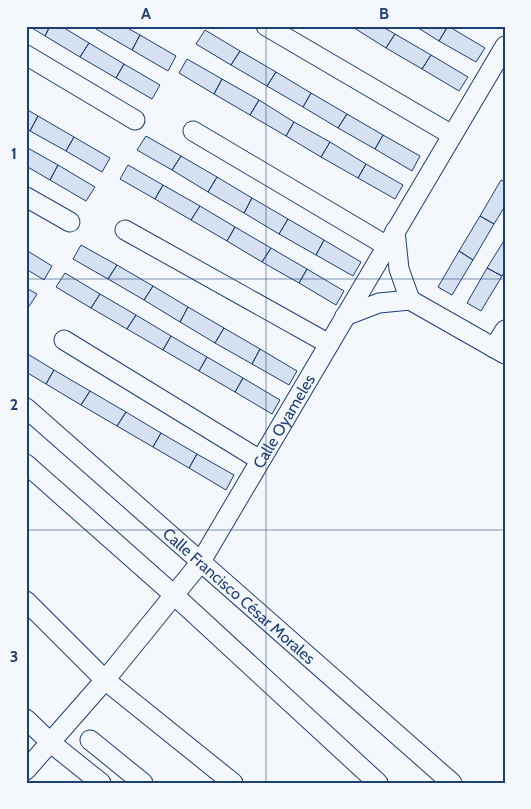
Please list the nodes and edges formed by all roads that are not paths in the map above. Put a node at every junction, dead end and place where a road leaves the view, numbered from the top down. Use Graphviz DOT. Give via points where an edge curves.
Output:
graph roads {
  1 [pos="266,26"];
  2 [pos="505,46"];
  3 [pos="26,55"];
  4 [pos="135,120"];
  5 [pos="193,130"];
  6 [pos="452,135"];
  7 [pos="26,197"];
  8 [pos="70,222"];
  9 [pos="125,230"];
  10 [pos="391,238"];
  11 [pos="410,300"];
  12 [pos="345,316"];
  13 [pos="505,330"];
  14 [pos="64,340"];
  15 [pos="328,344"];
  16 [pos="499,351"];
  17 [pos="26,408"];
  18 [pos="260,460"];
  19 [pos="26,464"];
  20 [pos="200,563"];
  21 [pos="174,595"];
  22 [pos="26,601"];
  23 [pos="105,680"];
  24 [pos="26,719"];
  25 [pos="90,740"];
  26 [pos="51,743"];
  27 [pos="26,770"];
  28 [pos="101,783"];
  29 [pos="143,783"];
  30 [pos="233,783"];
  31 [pos="378,783"];
  32 [pos="452,783"];
  1 -- 6 [label="street"];
  2 -- 6 [label="street, Calle Oyameles"];
  3 -- 4 [label="street"];
  5 -- 10 [label="street"];
  6 -- 10 [label="street, Calle Oyameles"];
  7 -- 8 [label="street"];
  9 -- 15 [label="street"];
  10 -- 11 [label="street"];
  10 -- 12 [label="street, Calle Oyameles"];
  11 -- 12 [label="street" via="379,304"];
  11 -- 16 [label="street"];
  12 -- 15 [label="street, Calle Oyameles"];
  13 -- 16 [label="street"];
  14 -- 18 [label="street"];
  15 -- 18 [label="street, Calle Oyameles"];
  17 -- 20 [label="street, Calle Francisco César Morales"];
  18 -- 20 [label="street, Calle Oyameles"];
  19 -- 21 [label="street"];
  20 -- 21 [label="street, Calle Oyameles"];
  20 -- 32 [label="street, Calle Francisco César Morales"];
  21 -- 23 [label="street, Calle Oyameles"];
  21 -- 31 [label="street"];
  22 -- 23 [label="street"];
  23 -- 26 [label="street, Calle Oyameles"];
  23 -- 30 [label="street"];
  24 -- 26 [label="street"];
  25 -- 29 [label="street"];
  26 -- 27 [label="street, Calle Oyameles"];
  26 -- 28 [label="street"];
}
